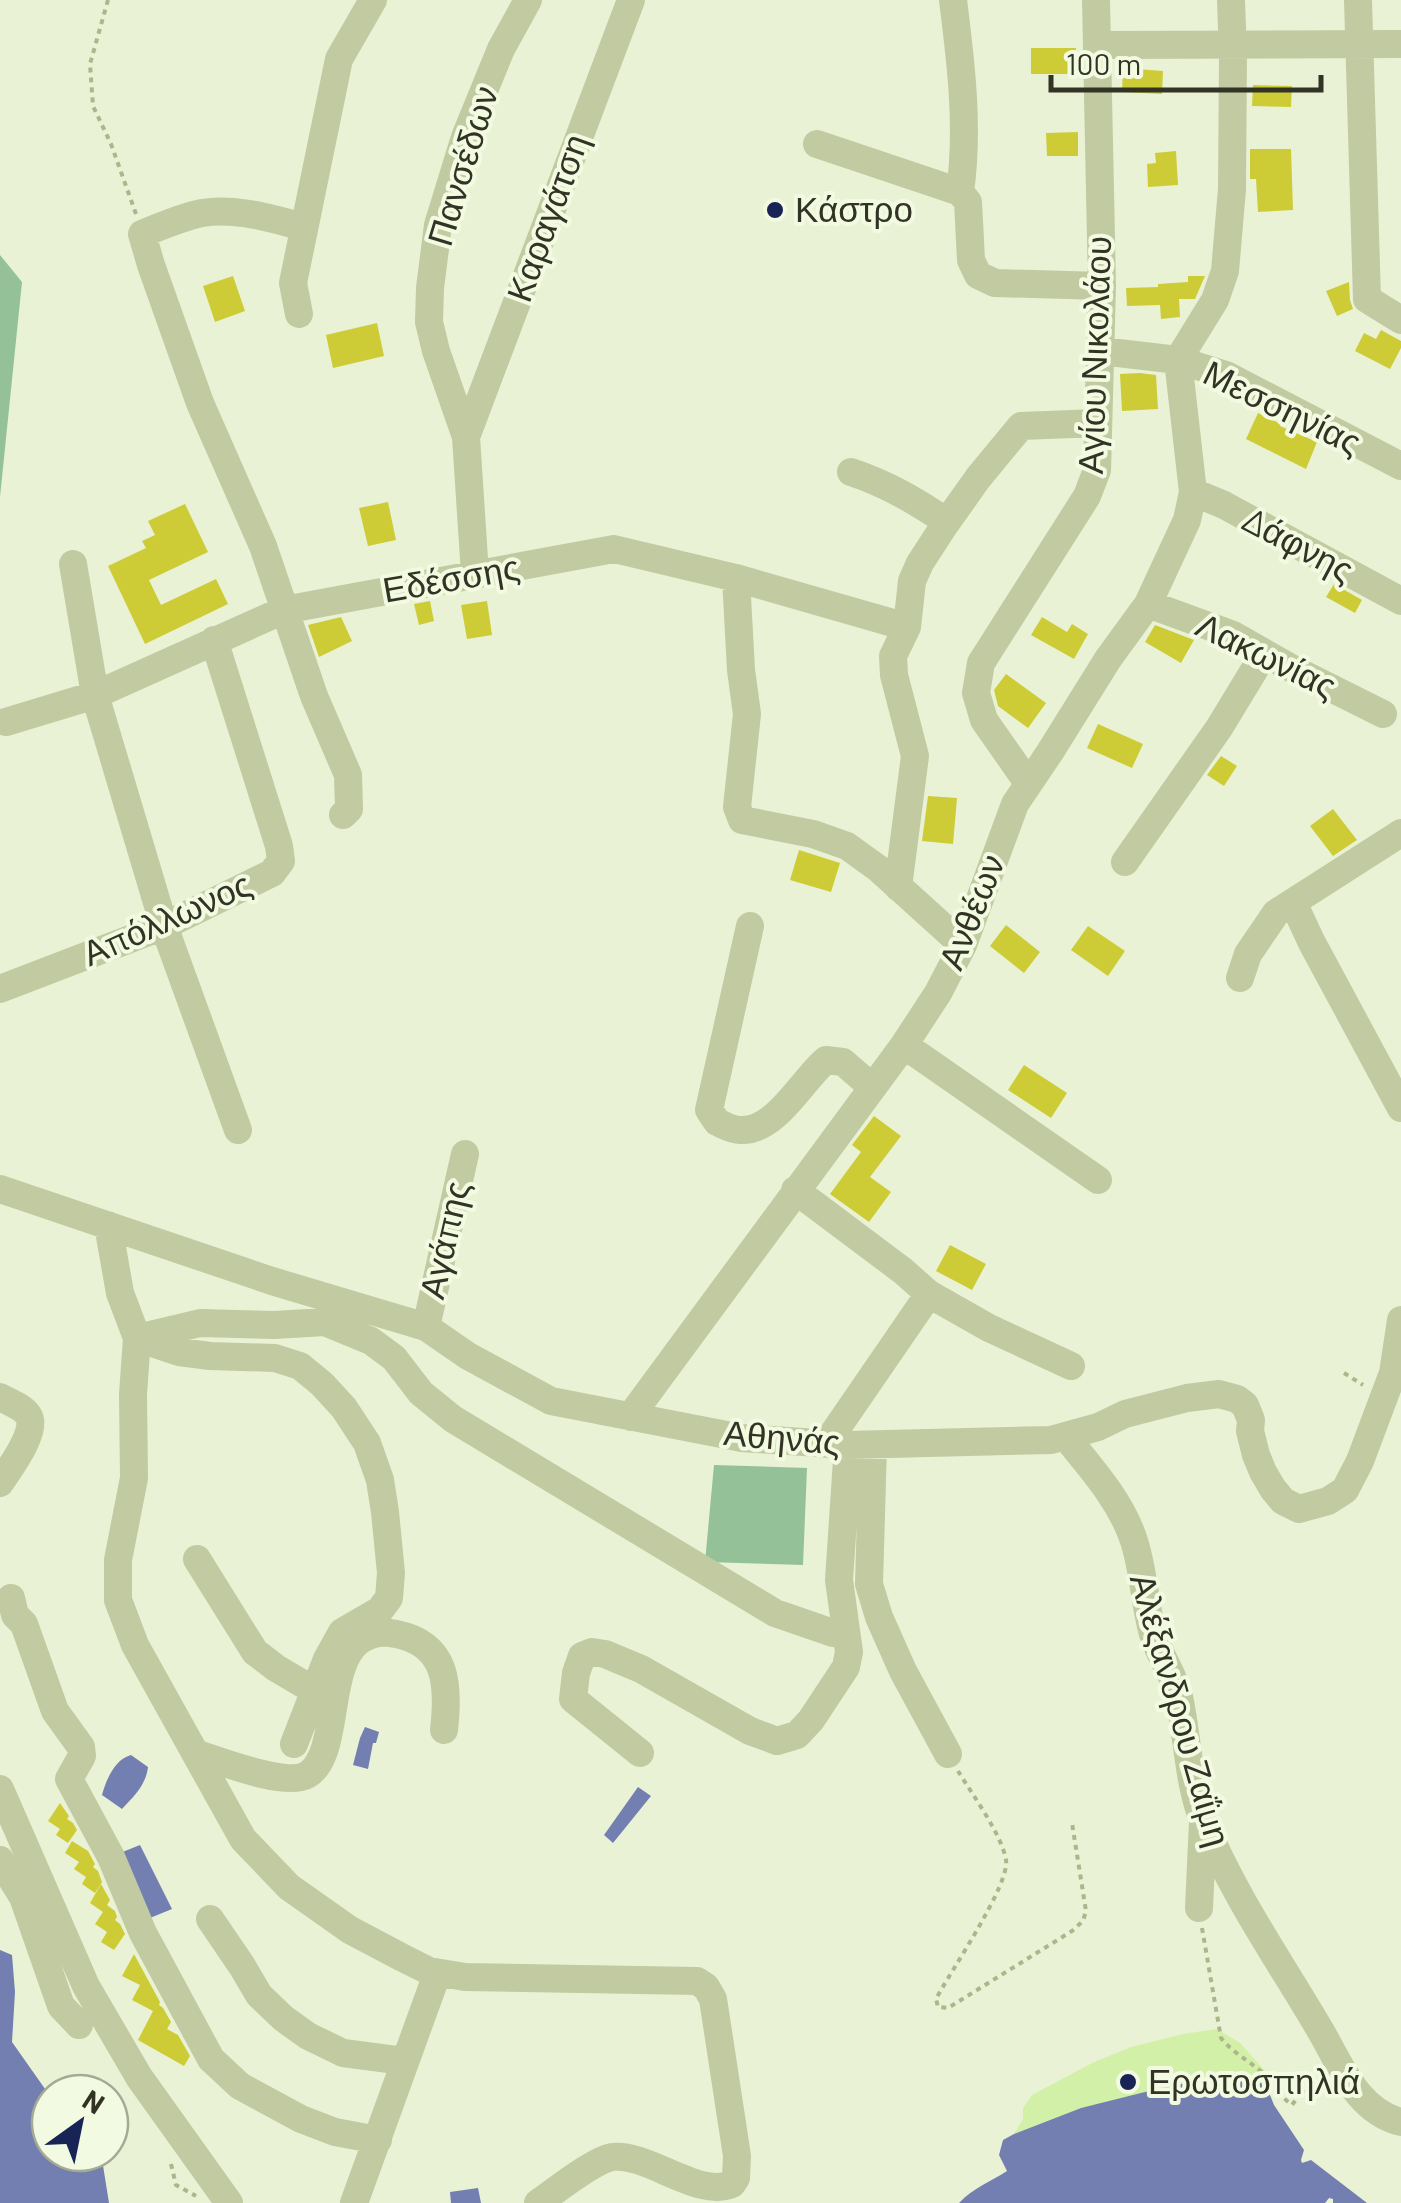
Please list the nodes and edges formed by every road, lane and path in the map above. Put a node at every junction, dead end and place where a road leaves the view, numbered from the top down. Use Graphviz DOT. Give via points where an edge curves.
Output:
graph roads {
  1 [pos="108,0"];
  2 [pos="372,0"];
  3 [pos="528,0"];
  4 [pos="631,0"];
  5 [pos="953,0"];
  6 [pos="1096,0"];
  7 [pos="1231,0"];
  8 [pos="1358,0"];
  9 [pos="1401,44"];
  10 [pos="1232,45"];
  11 [pos="1358,45"];
  12 [pos="1097,46"];
  13 [pos="817,144"];
  14 [pos="960,192"];
  15 [pos="304,226"];
  16 [pos="142,234"];
  17 [pos="1102,286"];
  18 [pos="298,314"];
  19 [pos="1401,320"];
  20 [pos="1101,351"];
  21 [pos="1178,360"];
  22 [pos="1098,423"];
  23 [pos="466,437"];
  24 [pos="1401,466"];
  25 [pos="851,472"];
  26 [pos="1192,492"];
  27 [pos="947,522"];
  28 [pos="72,564"];
  29 [pos="475,574"];
  30 [pos="736,578"];
  31 [pos="1401,601"];
  32 [pos="1148,604"];
  33 [pos="284,610"];
  34 [pos="907,627"];
  35 [pos="214,640"];
  36 [pos="1264,654"];
  37 [pos="94,695"];
  38 [pos="1383,714"];
  39 [pos="6,722"];
  40 [pos="1028,783"];
  41 [pos="343,816"];
  42 [pos="1401,834"];
  43 [pos="1125,862"];
  44 [pos="898,887"];
  45 [pos="1293,902"];
  46 [pos="164,926"];
  47 [pos="750,926"];
  48 [pos="964,944"];
  49 [pos="1240,978"];
  50 [pos="0,988"];
  51 [pos="904,1046"];
  52 [pos="872,1088"];
  53 [pos="1401,1108"];
  54 [pos="238,1130"];
  55 [pos="465,1154"];
  56 [pos="1098,1180"];
  57 [pos="0,1189"];
  58 [pos="796,1190"];
  59 [pos="108,1225"];
  60 [pos="929,1294"];
  61 [pos="1401,1320"];
  62 [pos="426,1327"];
  63 [pos="138,1338"];
  64 [pos="1071,1366"];
  65 [pos="0,1397"];
  66 [pos="630,1417"];
  67 [pos="1066,1437"];
  68 [pos="849,1445"];
  69 [pos="0,1483"];
  70 [pos="197,1558"];
  71 [pos="10,1598"];
  72 [pos="846,1632"];
  73 [pos="315,1691"];
  74 [pos="444,1730"];
  75 [pos="294,1744"];
  76 [pos="196,1753"];
  77 [pos="640,1753"];
  78 [pos="948,1754"];
  79 [pos="0,1789"];
  80 [pos="1203,1820"];
  81 [pos="1072,1823"];
  82 [pos="0,1860"];
  83 [pos="1199,1908"];
  84 [pos="210,1920"];
  85 [pos="437,1974"];
  86 [pos="79,2025"];
  87 [pos="404,2061"];
  88 [pos="1338,2067"];
  89 [pos="1401,2122"];
  90 [pos="378,2140"];
  91 [pos="190,2194"];
  92 [pos="186,2203"];
  93 [pos="229,2203"];
  94 [pos="354,2203"];
  95 [pos="538,2203"];
  1 -- 16 [label="path" via="90,64 93,106"];
  2 -- 15 [label="street" via="339,60"];
  3 -- 23 [label="street, Πανσέδων" via="465,136 438,225 429,322"];
  4 -- 23 [label="street, Καραγάτση"];
  5 -- 14 [label="street"];
  6 -- 12 [label="street, Αγίου Νικολάου"];
  7 -- 10 [label="street"];
  8 -- 11 [label="street"];
  9 -- 11 [label="street"];
  10 -- 11 [label="street"];
  10 -- 12 [label="street"];
  10 -- 21 [label="street" via="1225,271"];
  11 -- 19 [label="street" via="1367,299"];
  12 -- 17 [label="street, Αγίου Νικολάου"];
  13 -- 14 [label="street"];
  14 -- 17 [label="street" via="968,202 978,275 995,284"];
  15 -- 16 [label="street" via="222,212"];
  15 -- 18 [label="street" via="293,283"];
  16 -- 33 [label="street" via="200,403"];
  17 -- 20 [label="street, Αγίου Νικολάου"];
  20 -- 21 [label="street, Μεσσηνίας"];
  20 -- 22 [label="street, Αγίου Νικολάου"];
  21 -- 24 [label="street, Μεσσηνίας" via="1226,375"];
  21 -- 26 [label="street, Ανθέων"];
  22 -- 27 [label="street" via="1021,426"];
  22 -- 40 [label="street, Αγίου Νικολάου" via="1097,470 1087,496 980,663 976,693 984,720"];
  23 -- 29 [label="street, Πανσέδων"];
  25 -- 27 [label="street"];
  26 -- 31 [label="street, Δάφνης"];
  26 -- 32 [label="street, Ανθέων" via="1187,520"];
  27 -- 34 [label="street" via="912,581"];
  28 -- 37 [label="street"];
  29 -- 30 [label="street, Εδέσσης" via="614,549"];
  29 -- 33 [label="street, Εδέσσης"];
  30 -- 34 [label="street, Εδέσσης"];
  30 -- 44 [label="street" via="747,714 737,806 742,820 847,846"];
  32 -- 36 [label="street, Λακωνίας" via="1233,634"];
  32 -- 40 [label="street, Ανθέων"];
  33 -- 35 [label="street, Εδέσσης"];
  33 -- 41 [label="street" via="348,775"];
  34 -- 44 [label="street" via="893,656 915,756"];
  35 -- 37 [label="street, Εδέσσης"];
  35 -- 46 [label="street, Απόλλωνος" via="281,861 272,873"];
  36 -- 38 [label="street, Λακωνίας"];
  36 -- 43 [label="street"];
  37 -- 39 [label="street, Εδέσσης"];
  37 -- 46 [label="street"];
  40 -- 48 [label="street, Ανθέων"];
  42 -- 45 [label="street"];
  44 -- 48 [label="street"];
  45 -- 49 [label="street" via="1276,913"];
  45 -- 53 [label="street"];
  46 -- 50 [label="street, Απόλλωνος"];
  46 -- 54 [label="street"];
  47 -- 52 [label="street" via="710,1110 717,1122 744,1131 765,1122 826,1060 843,1062"];
  48 -- 51 [label="street, Ανθέων"];
  51 -- 52 [label="street, Ανθέων"];
  51 -- 56 [label="street"];
  52 -- 58 [label="street, Ανθέων"];
  55 -- 62 [label="street, Αγάπης"];
  57 -- 59 [label="street, Αθηνάς"];
  58 -- 60 [label="street"];
  58 -- 66 [label="street, Ανθέων"];
  59 -- 62 [label="street, Αθηνάς"];
  59 -- 63 [label="street" via="120,1293"];
  60 -- 64 [label="street"];
  60 -- 68 [label="street"];
  61 -- 67 [label="street, Αθηνάς" via="1393,1374 1360,1461 1345,1490 1328,1502 1299,1509 1283,1501 1256,1454 1248,1410 1219,1394 1125,1414"];
  62 -- 66 [label="street, Αθηνάς" via="551,1401"];
  63 -- 72 [label="street" via="200,1323 325,1322 354,1332 394,1358 421,1393 453,1418 774,1613"];
  63 -- 73 [label="street" via="179,1352 275,1358 300,1366 368,1442 385,1512 389,1598 342,1632"];
  63 -- 76 [label="street" via="134,1478 118,1560 118,1600 135,1645"];
  65 -- 69 [label="street" via="32,1422"];
  66 -- 68 [label="street, Αθηνάς" via="742,1438"];
  67 -- 68 [label="street, Αθηνάς"];
  67 -- 80 [label="street, Αλέξανδρου Ζαΐμη" via="1118,1505 1134,1539 1153,1636 1178,1690"];
  68 -- 72 [label="street" via="839,1580"];
  68 -- 78 [label="street" via="878,1616"];
  70 -- 73 [label="street" via="255,1652"];
  71 -- 90 [label="street" via="55,1711 82,1747 69,1779 74,1792 211,2059 240,2086 301,2119"];
  72 -- 77 [label="street" via="846,1667 812,1720 777,1742 641,1669 605,1654 582,1656 573,1699"];
  73 -- 75 [label="street"];
  74 -- 76 [label="street" via="448,1699 437,1657 423,1643 381,1632 348,1652 313,1771 290,1779"];
  76 -- 85 [label="street" via="242,1839 289,1887 350,1930"];
  78 -- 81 [label="path" via="1007,1866 936,1999 938,2007 948,2008 1083,1921"];
  79 -- 93 [label="street" via="86,1986 139,2077"];
  80 -- 83 [label="street"];
  80 -- 88 [label="street, Αλέξανδρου Ζαΐμη" via="1240,1899"];
  82 -- 86 [label="street" via="24,1897 62,2006"];
  83 -- 88 [label="path" via="1221,2038 1230,2049 1292,2105 1303,2090 1315,2094 1331,2083"];
  84 -- 87 [label="street" via="259,1996 283,2018 343,2053"];
  85 -- 87 [label="street"];
  85 -- 95 [label="street" via="697,1981 712,1999 737,2156 732,2184 713,2188 614,2156"];
  87 -- 90 [label="street"];
  88 -- 89 [label="street, Αλέξανδρου Ζαΐμη" via="1371,2106"];
  90 -- 94 [label="street"];
  91 -- 92 [label="path"];
}
